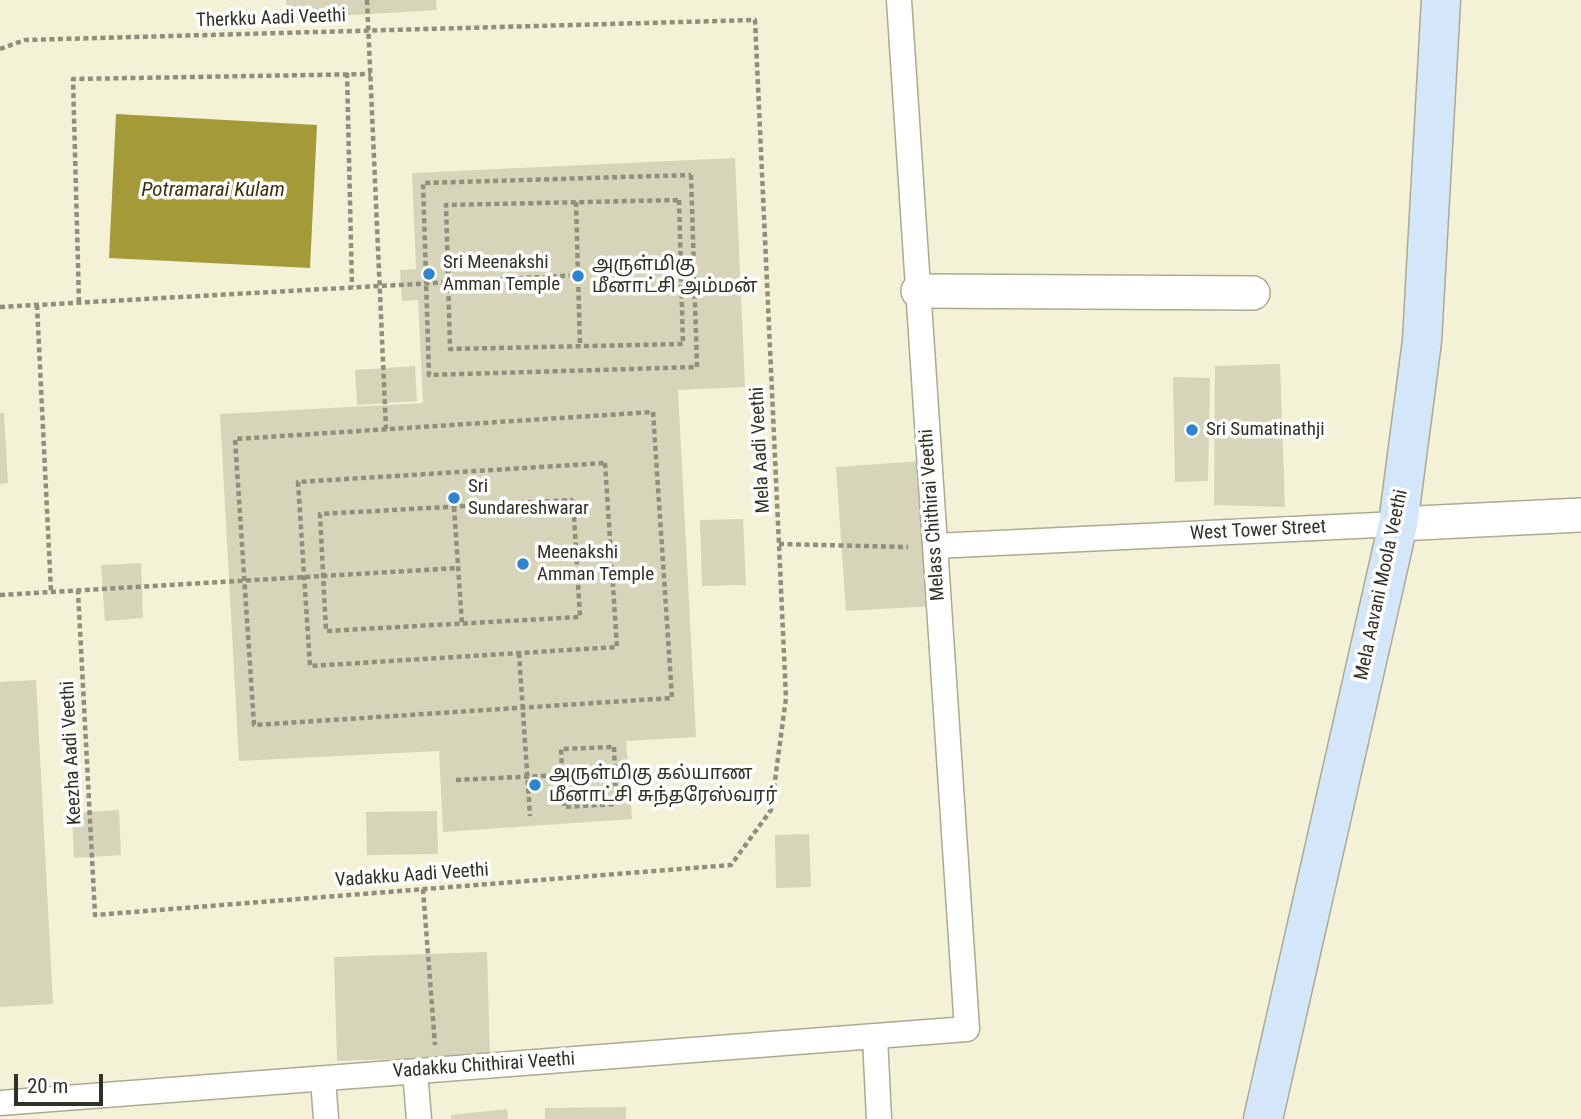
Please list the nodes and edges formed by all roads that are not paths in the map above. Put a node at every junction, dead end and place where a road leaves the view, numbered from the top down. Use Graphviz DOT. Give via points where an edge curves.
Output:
graph roads {
  1 [pos="899,0"];
  2 [pos="1441,0"];
  3 [pos="918,291"];
  4 [pos="1253,293"];
  5 [pos="1581,515"];
  6 [pos="1398,524"];
  7 [pos="935,546"];
  8 [pos="967,1029"];
  9 [pos="875,1037"];
  10 [pos="426,1071"];
  11 [pos="323,1079"];
  12 [pos="0,1103"];
  13 [pos="86,1108"];
  14 [pos="326,1119"];
  15 [pos="419,1119"];
  16 [pos="879,1119"];
  17 [pos="1263,1119"];
  1 -- 3 [label="street, Melass Chithirai Veethi"];
  2 -- 6 [label="main road, Mela Aavani Moola Veethi" via="1422,341"];
  3 -- 4 [label="street"];
  3 -- 7 [label="street, Melass Chithirai Veethi"];
  5 -- 6 [label="street, West Tower Street"];
  6 -- 7 [label="street, West Tower Street"];
  6 -- 17 [label="main road, Mela Aavani Moola Veethi"];
  7 -- 8 [label="street, Melass Chithirai Veethi"];
  8 -- 9 [label="street, Vadakku Chithirai Veethi"];
  9 -- 10 [label="street, Vadakku Chithirai Veethi"];
  9 -- 16 [label="street"];
  10 -- 11 [label="street, Vadakku Chithirai Veethi"];
  10 -- 15 [label="street"];
  11 -- 13 [label="street, Vadakku Chithirai Veethi"];
  11 -- 14 [label="street"];
  12 -- 13 [label="street, Vadakku Chithirai Veethi"];
}
